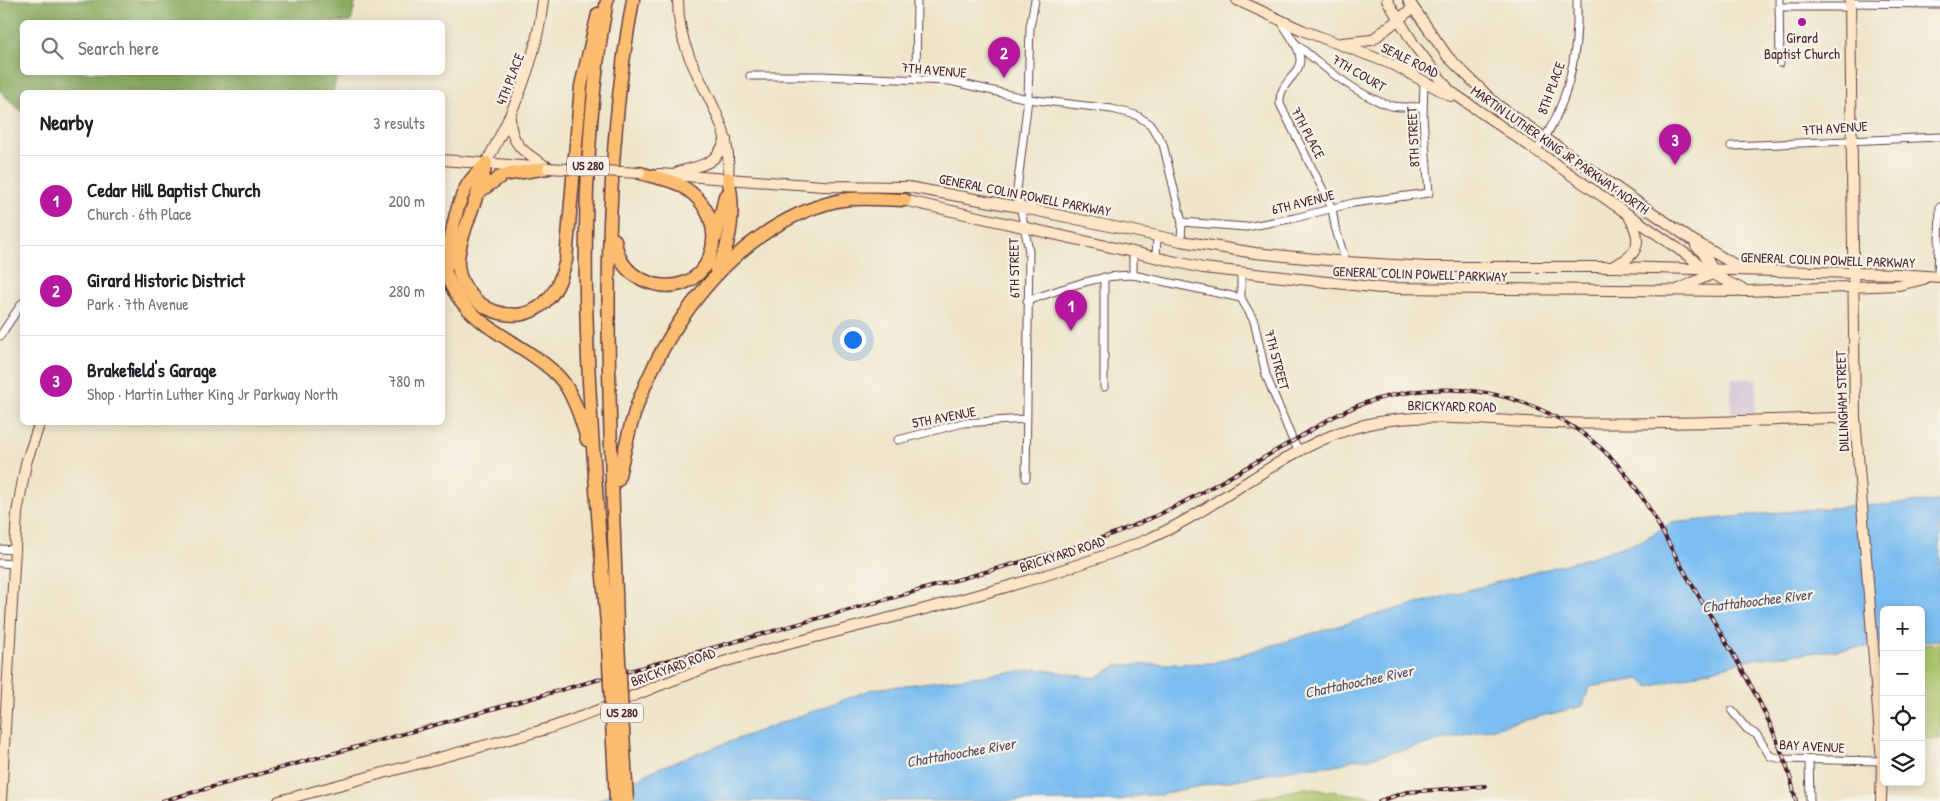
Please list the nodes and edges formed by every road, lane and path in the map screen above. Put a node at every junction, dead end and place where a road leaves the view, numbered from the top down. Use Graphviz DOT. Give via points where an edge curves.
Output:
graph roads {
  1 [pos="543,0"];
  2 [pos="602,0"];
  3 [pos="607,0"];
  4 [pos="632,0"];
  5 [pos="678,0"];
  6 [pos="917,0"];
  7 [pos="1034,0"];
  8 [pos="1237,0"];
  9 [pos="1387,0"];
  10 [pos="1577,0"];
  11 [pos="1410,4"];
  12 [pos="1779,4"];
  13 [pos="1850,4"];
  14 [pos="1940,4"];
  15 [pos="1398,18"];
  16 [pos="1281,22"];
  17 [pos="1291,40"];
  18 [pos="1331,42"];
  19 [pos="1780,62"];
  20 [pos="750,76"];
  21 [pos="916,79"];
  22 [pos="1424,80"];
  23 [pos="1028,99"];
  24 [pos="1423,107"];
  25 [pos="1474,109"];
  26 [pos="510,117"];
  27 [pos="1940,137"];
  28 [pos="726,138"];
  29 [pos="1545,138"];
  30 [pos="1851,139"];
  31 [pos="1731,146"];
  32 [pos="1536,151"];
  33 [pos="445,160"];
  34 [pos="486,164"];
  35 [pos="548,168"];
  36 [pos="640,173"];
  37 [pos="667,175"];
  38 [pos="728,178"];
  39 [pos="823,186"];
  40 [pos="479,192"];
  41 [pos="1429,193"];
  42 [pos="1628,196"];
  43 [pos="906,200"];
  44 [pos="1019,207"];
  45 [pos="1940,207"];
  46 [pos="1332,208"];
  47 [pos="1623,210"];
  48 [pos="611,212"];
  49 [pos="1182,222"];
  50 [pos="1026,228"];
  51 [pos="1156,236"];
  52 [pos="1689,238"];
  53 [pos="715,241"];
  54 [pos="1181,241"];
  55 [pos="1134,252"];
  56 [pos="1156,258"];
  57 [pos="1346,262"];
  58 [pos="1612,267"];
  59 [pos="1710,271"];
  60 [pos="1747,271"];
  61 [pos="445,272"];
  62 [pos="1854,273"];
  63 [pos="1241,274"];
  64 [pos="1133,275"];
  65 [pos="446,277"];
  66 [pos="1104,277"];
  67 [pos="1936,277"];
  68 [pos="1854,288"];
  69 [pos="703,290"];
  70 [pos="1674,291"];
  71 [pos="1747,291"];
  72 [pos="1241,298"];
  73 [pos="1028,301"];
  74 [pos="20,306"];
  75 [pos="0,336"];
  76 [pos="1104,387"];
  77 [pos="1855,417"];
  78 [pos="1026,419"];
  79 [pos="39,425"];
  80 [pos="898,440"];
  81 [pos="1299,450"];
  82 [pos="595,476"];
  83 [pos="1026,478"];
  84 [pos="614,505"];
  85 [pos="0,549"];
  86 [pos="15,550"];
  87 [pos="0,563"];
  88 [pos="15,564"];
  89 [pos="612,625"];
  90 [pos="1732,712"];
  91 [pos="1880,741"];
  92 [pos="1809,760"];
  93 [pos="1880,761"];
  94 [pos="1882,786"];
  95 [pos="1,801"];
  96 [pos="279,801"];
  97 [pos="616,801"];
  98 [pos="627,801"];
  99 [pos="1810,801"];
  100 [pos="1882,801"];
  1 -- 26 [label="main road, 4TH PLACE" via="535,52"];
  2 -- 40 [label="highway" via="581,86 566,260 559,285 535,310 518,315 485,308 462,282 458,265 460,248"];
  3 -- 82 [label="highway, US 280" via="592,98 586,199 585,308"];
  4 -- 48 [label="highway, US 280" via="618,107"];
  5 -- 28 [label="main road" via="678,15 688,55"];
  6 -- 21 [label="street"];
  7 -- 23 [label="street, 6TH STREET"];
  8 -- 16 [label="main road, SEALE ROAD"];
  9 -- 15 [label="main road, MARTIN LUTHER KING JR PARKWAY NORTH"];
  10 -- 29 [label="street, 8TH PLACE" via="1578,42 1572,76"];
  11 -- 15 [label="main road, SEALE ROAD"];
  11 -- 29 [label="main road, MARTIN LUTHER KING JR PARKWAY NORTH" via="1437,43 1471,81 1509,114"];
  12 -- 13 [label="street"];
  12 -- 19 [label="street"];
  13 -- 14 [label="street"];
  13 -- 30 [label="main road, DILLINGHAM STREET"];
  15 -- 18 [label="main road, SEALE ROAD" via="1372,40 1348,44"];
  15 -- 25 [label="main road, MARTIN LUTHER KING JR PARKWAY NORTH" via="1450,91"];
  16 -- 17 [label="street, 7TH PLACE"];
  16 -- 18 [label="main road, SEALE ROAD"];
  17 -- 24 [label="street, 7TH COURT" via="1321,65 1364,93 1392,106"];
  17 -- 46 [label="street, 7TH PLACE" via="1298,52 1300,65 1285,83 1279,96 1280,104"];
  18 -- 22 [label="main road, SEALE ROAD" via="1394,65"];
  20 -- 21 [label="street, 7TH AVENUE"];
  21 -- 23 [label="street, 7TH AVENUE" via="950,81"];
  22 -- 24 [label="street, 8TH STREET"];
  22 -- 25 [label="main road, SEALE ROAD"];
  23 -- 44 [label="street, 6TH STREET" via="1017,190"];
  23 -- 49 [label="street, 7TH AVENUE" via="1112,109 1142,118 1155,130 1163,144"];
  24 -- 41 [label="street, 8TH STREET"];
  25 -- 32 [label="main road, MARTIN LUTHER KING JR PARKWAY NORTH"];
  26 -- 34 [label="main road, 4TH PLACE"];
  26 -- 35 [label="main road" via="511,134 516,144"];
  27 -- 30 [label="street, 7TH AVENUE"];
  28 -- 37 [label="main road" via="720,153 711,161"];
  28 -- 38 [label="main road" via="730,158"];
  29 -- 32 [label="street, 8TH PLACE"];
  29 -- 42 [label="main road, MARTIN LUTHER KING JR PARKWAY NORTH"];
  30 -- 31 [label="street, 7TH AVENUE"];
  30 -- 62 [label="main road, DILLINGHAM STREET"];
  32 -- 47 [label="main road, MARTIN LUTHER KING JR PARKWAY NORTH"];
  33 -- 34 [label="main road, GENERAL COLIN POWELL PARKWAY"];
  34 -- 35 [label="main road, GENERAL COLIN POWELL PARKWAY"];
  34 -- 40 [label="highway"];
  34 -- 65 [label="highway" via="470,181 460,205 448,245"];
  35 -- 36 [label="main road, GENERAL COLIN POWELL PARKWAY, bridge"];
  35 -- 40 [label="highway" via="503,175"];
  36 -- 37 [label="main road, GENERAL COLIN POWELL PARKWAY"];
  36 -- 53 [label="highway" via="679,184 694,195 710,217"];
  37 -- 38 [label="main road, GENERAL COLIN POWELL PARKWAY"];
  38 -- 39 [label="main road, GENERAL COLIN POWELL PARKWAY"];
  38 -- 53 [label="highway"];
  38 -- 69 [label="highway" via="732,193 728,239 723,258"];
  39 -- 43 [label="main road, GENERAL COLIN POWELL PARKWAY"];
  39 -- 44 [label="main road, GENERAL COLIN POWELL PARKWAY" via="908,187"];
  41 -- 46 [label="street, 6TH AVENUE"];
  42 -- 47 [label="main road"];
  42 -- 52 [label="main road, MARTIN LUTHER KING JR PARKWAY NORTH"];
  43 -- 50 [label="main road, GENERAL COLIN POWELL PARKWAY"];
  43 -- 69 [label="highway" via="840,200 801,212 764,233"];
  44 -- 50 [label="street, 6TH STREET"];
  44 -- 51 [label="main road, GENERAL COLIN POWELL PARKWAY"];
  45 -- 67 [label="street"];
  46 -- 49 [label="street, 6TH AVENUE" via="1246,228"];
  46 -- 57 [label="street, 7TH PLACE"];
  47 -- 58 [label="main road" via="1634,226 1638,241 1636,251 1626,261"];
  47 -- 59 [label="main road, MARTIN LUTHER KING JR PARKWAY NORTH"];
  48 -- 53 [label="highway" via="616,251 626,269 654,285 671,286 688,281 701,271 711,256"];
  48 -- 84 [label="highway, US 280" via="609,272"];
  49 -- 54 [label="street"];
  50 -- 55 [label="main road, GENERAL COLIN POWELL PARKWAY"];
  50 -- 73 [label="street, 6TH STREET"];
  51 -- 54 [label="main road, GENERAL COLIN POWELL PARKWAY"];
  51 -- 56 [label="street"];
  52 -- 59 [label="main road" via="1705,255"];
  52 -- 60 [label="main road, MARTIN LUTHER KING JR PARKWAY NORTH"];
  54 -- 57 [label="main road, GENERAL COLIN POWELL PARKWAY" via="1255,253"];
  55 -- 56 [label="main road, GENERAL COLIN POWELL PARKWAY"];
  55 -- 64 [label="street"];
  56 -- 63 [label="main road, GENERAL COLIN POWELL PARKWAY"];
  57 -- 58 [label="main road, GENERAL COLIN POWELL PARKWAY" via="1427,267"];
  58 -- 59 [label="main road, GENERAL COLIN POWELL PARKWAY"];
  59 -- 60 [label="main road, GENERAL COLIN POWELL PARKWAY"];
  59 -- 70 [label="main road"];
  59 -- 71 [label="main road, MARTIN LUTHER KING JR PARKWAY NORTH"];
  60 -- 62 [label="main road, GENERAL COLIN POWELL PARKWAY"];
  61 -- 65 [label="highway"];
  62 -- 67 [label="main road, GENERAL COLIN POWELL PARKWAY"];
  62 -- 68 [label="main road, DILLINGHAM STREET"];
  63 -- 70 [label="main road, GENERAL COLIN POWELL PARKWAY" via="1406,290"];
  63 -- 72 [label="street, 7TH STREET"];
  64 -- 66 [label="street"];
  64 -- 72 [label="street"];
  65 -- 82 [label="highway" via="458,300 476,317 546,364 564,382 582,420"];
  66 -- 73 [label="street"];
  66 -- 76 [label="street"];
  67 -- 68 [label="main road, GENERAL COLIN POWELL PARKWAY" via="1899,285"];
  68 -- 71 [label="main road, GENERAL COLIN POWELL PARKWAY"];
  68 -- 77 [label="main road, DILLINGHAM STREET"];
  69 -- 84 [label="highway" via="656,361 639,400 626,440"];
  70 -- 71 [label="main road, GENERAL COLIN POWELL PARKWAY"];
  72 -- 81 [label="street, 7TH STREET" via="1254,322 1270,387"];
  73 -- 78 [label="street, 6TH STREET"];
  74 -- 75 [label="street"];
  77 -- 81 [label="main road, BRICKYARD ROAD" via="1557,423 1394,419 1345,430"];
  77 -- 91 [label="main road, DILLINGHAM STREET"];
  78 -- 80 [label="street, 5TH AVENUE" via="963,424"];
  78 -- 83 [label="street, 6TH STREET"];
  79 -- 86 [label="main road" via="21,488"];
  81 -- 96 [label="main road, BRICKYARD ROAD" via="1178,524 1116,551 986,591 701,669 543,730"];
  82 -- 89 [label="highway, US 280"];
  84 -- 89 [label="highway, US 280"];
  85 -- 86 [label="street"];
  86 -- 88 [label="main road"];
  87 -- 88 [label="street"];
  88 -- 95 [label="main road"];
  89 -- 97 [label="highway, US 280, bridge"];
  89 -- 98 [label="highway, US 280, bridge"];
  90 -- 92 [label="street, BAY AVENUE" via="1757,735 1770,756"];
  92 -- 93 [label="street, BAY AVENUE"];
  92 -- 99 [label="street"];
  94 -- 100 [label="main road, DILLINGHAM STREET"];
}
